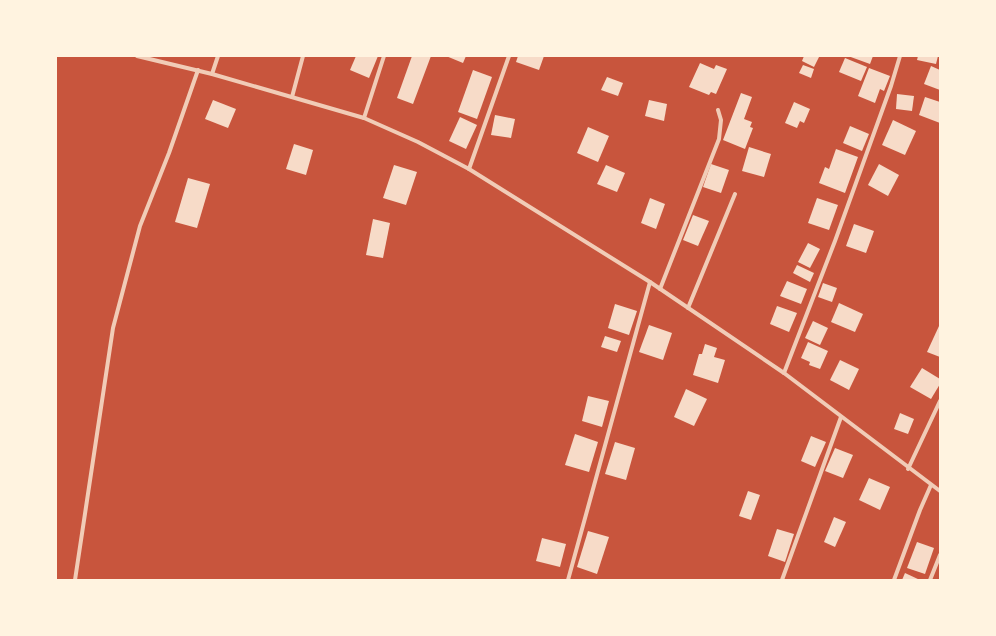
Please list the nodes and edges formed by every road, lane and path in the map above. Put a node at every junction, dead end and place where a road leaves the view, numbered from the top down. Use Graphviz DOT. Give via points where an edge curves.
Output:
graph roads {
  1 [pos="137,56"];
  2 [pos="218,56"];
  3 [pos="303,56"];
  4 [pos="384,56"];
  5 [pos="509,56"];
  6 [pos="900,56"];
  7 [pos="198,70"];
  8 [pos="212,74"];
  9 [pos="292,97"];
  10 [pos="718,110"];
  11 [pos="364,118"];
  12 [pos="469,169"];
  13 [pos="735,194"];
  14 [pos="650,282"];
  15 [pos="660,289"];
  16 [pos="688,308"];
  17 [pos="784,373"];
  18 [pos="940,401"];
  19 [pos="841,417"];
  20 [pos="908,469"];
  21 [pos="931,485"];
  22 [pos="940,491"];
  23 [pos="940,555"];
  24 [pos="75,580"];
  25 [pos="568,580"];
  26 [pos="782,580"];
  27 [pos="894,580"];
  28 [pos="930,580"];
  1 -- 7 [label="street"];
  2 -- 8 [label="street"];
  3 -- 9 [label="street"];
  4 -- 11 [label="street"];
  5 -- 12 [label="street"];
  6 -- 17 [label="street" via="843,218"];
  7 -- 8 [label="street"];
  7 -- 24 [label="street" via="140,226 112,328"];
  8 -- 9 [label="street"];
  9 -- 11 [label="street"];
  10 -- 15 [label="street" via="721,120 719,139"];
  11 -- 12 [label="street" via="418,142"];
  12 -- 14 [label="street"];
  13 -- 16 [label="street"];
  14 -- 15 [label="street"];
  14 -- 25 [label="street"];
  15 -- 16 [label="street"];
  16 -- 17 [label="street"];
  17 -- 19 [label="street"];
  18 -- 20 [label="street"];
  19 -- 20 [label="street"];
  19 -- 26 [label="street"];
  20 -- 21 [label="street"];
  21 -- 22 [label="street"];
  21 -- 27 [label="street"];
  23 -- 28 [label="street"];
}
